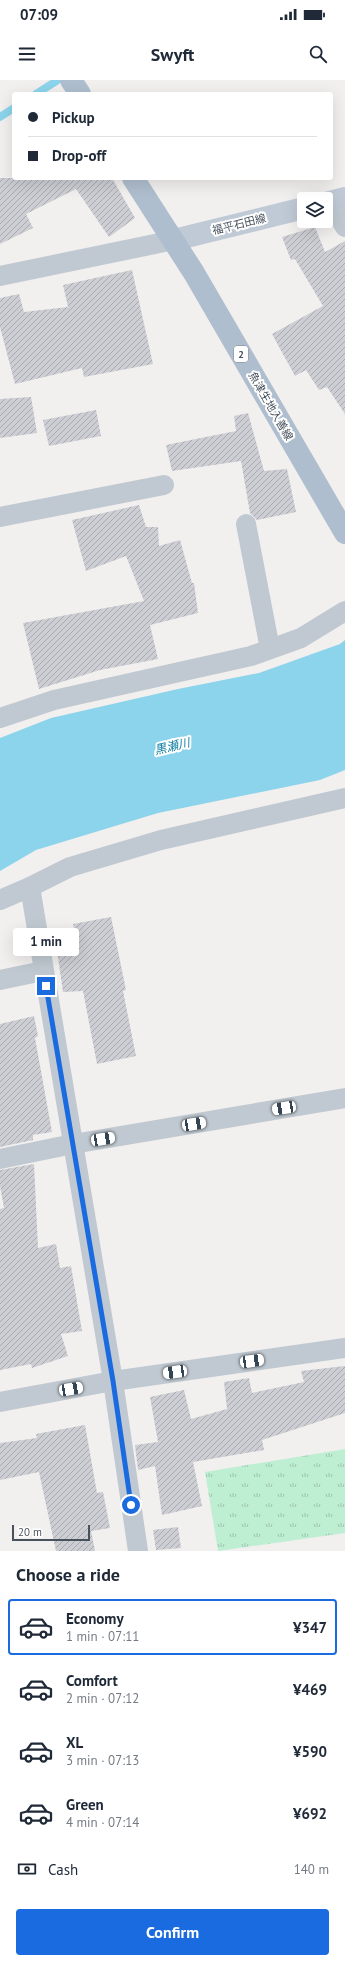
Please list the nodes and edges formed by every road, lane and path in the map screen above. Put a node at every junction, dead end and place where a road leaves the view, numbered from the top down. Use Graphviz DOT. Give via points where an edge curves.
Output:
graph roads {
  1 [pos="71,80"];
  2 [pos="79,92"];
  3 [pos="134,180"];
  4 [pos="334,201"];
  5 [pos="297,210"];
  6 [pos="345,227"];
  7 [pos="174,240"];
  8 [pos="0,276"];
  9 [pos="164,486"];
  10 [pos="0,517"];
  11 [pos="246,524"];
  12 [pos="345,533"];
  13 [pos="345,611"];
  14 [pos="270,649"];
  15 [pos="0,718"];
  16 [pos="345,798"];
  17 [pos="30,887"];
  18 [pos="0,900"];
  19 [pos="43,971"];
  20 [pos="0,980"];
  21 [pos="345,1098"];
  22 [pos="73,1144"];
  23 [pos="0,1159"];
  24 [pos="345,1348"];
  25 [pos="113,1381"];
  26 [pos="0,1402"];
  27 [pos="138,1551"];
  1 -- 2 [label="main road"];
  3 -- 7 [label="main road, 魚津生地入善線 / 2"];
  4 -- 6 [label="street"];
  5 -- 7 [label="main road, 福平石田線"];
  7 -- 8 [label="street"];
  7 -- 12 [label="main road, 魚津生地入善線 / 2"];
  9 -- 10 [label="street"];
  11 -- 14 [label="street"];
  13 -- 14 [label="street" via="300,638"];
  14 -- 15 [label="street" via="251,656 54,700"];
  16 -- 17 [label="street" via="161,840 70,867"];
  17 -- 18 [label="street"];
  17 -- 19 [label="street"];
  19 -- 20 [label="street"];
  19 -- 22 [label="street"];
  21 -- 22 [label="street"];
  22 -- 23 [label="street"];
  22 -- 25 [label="street"];
  24 -- 25 [label="street"];
  25 -- 26 [label="street"];
  25 -- 27 [label="street"];
}
